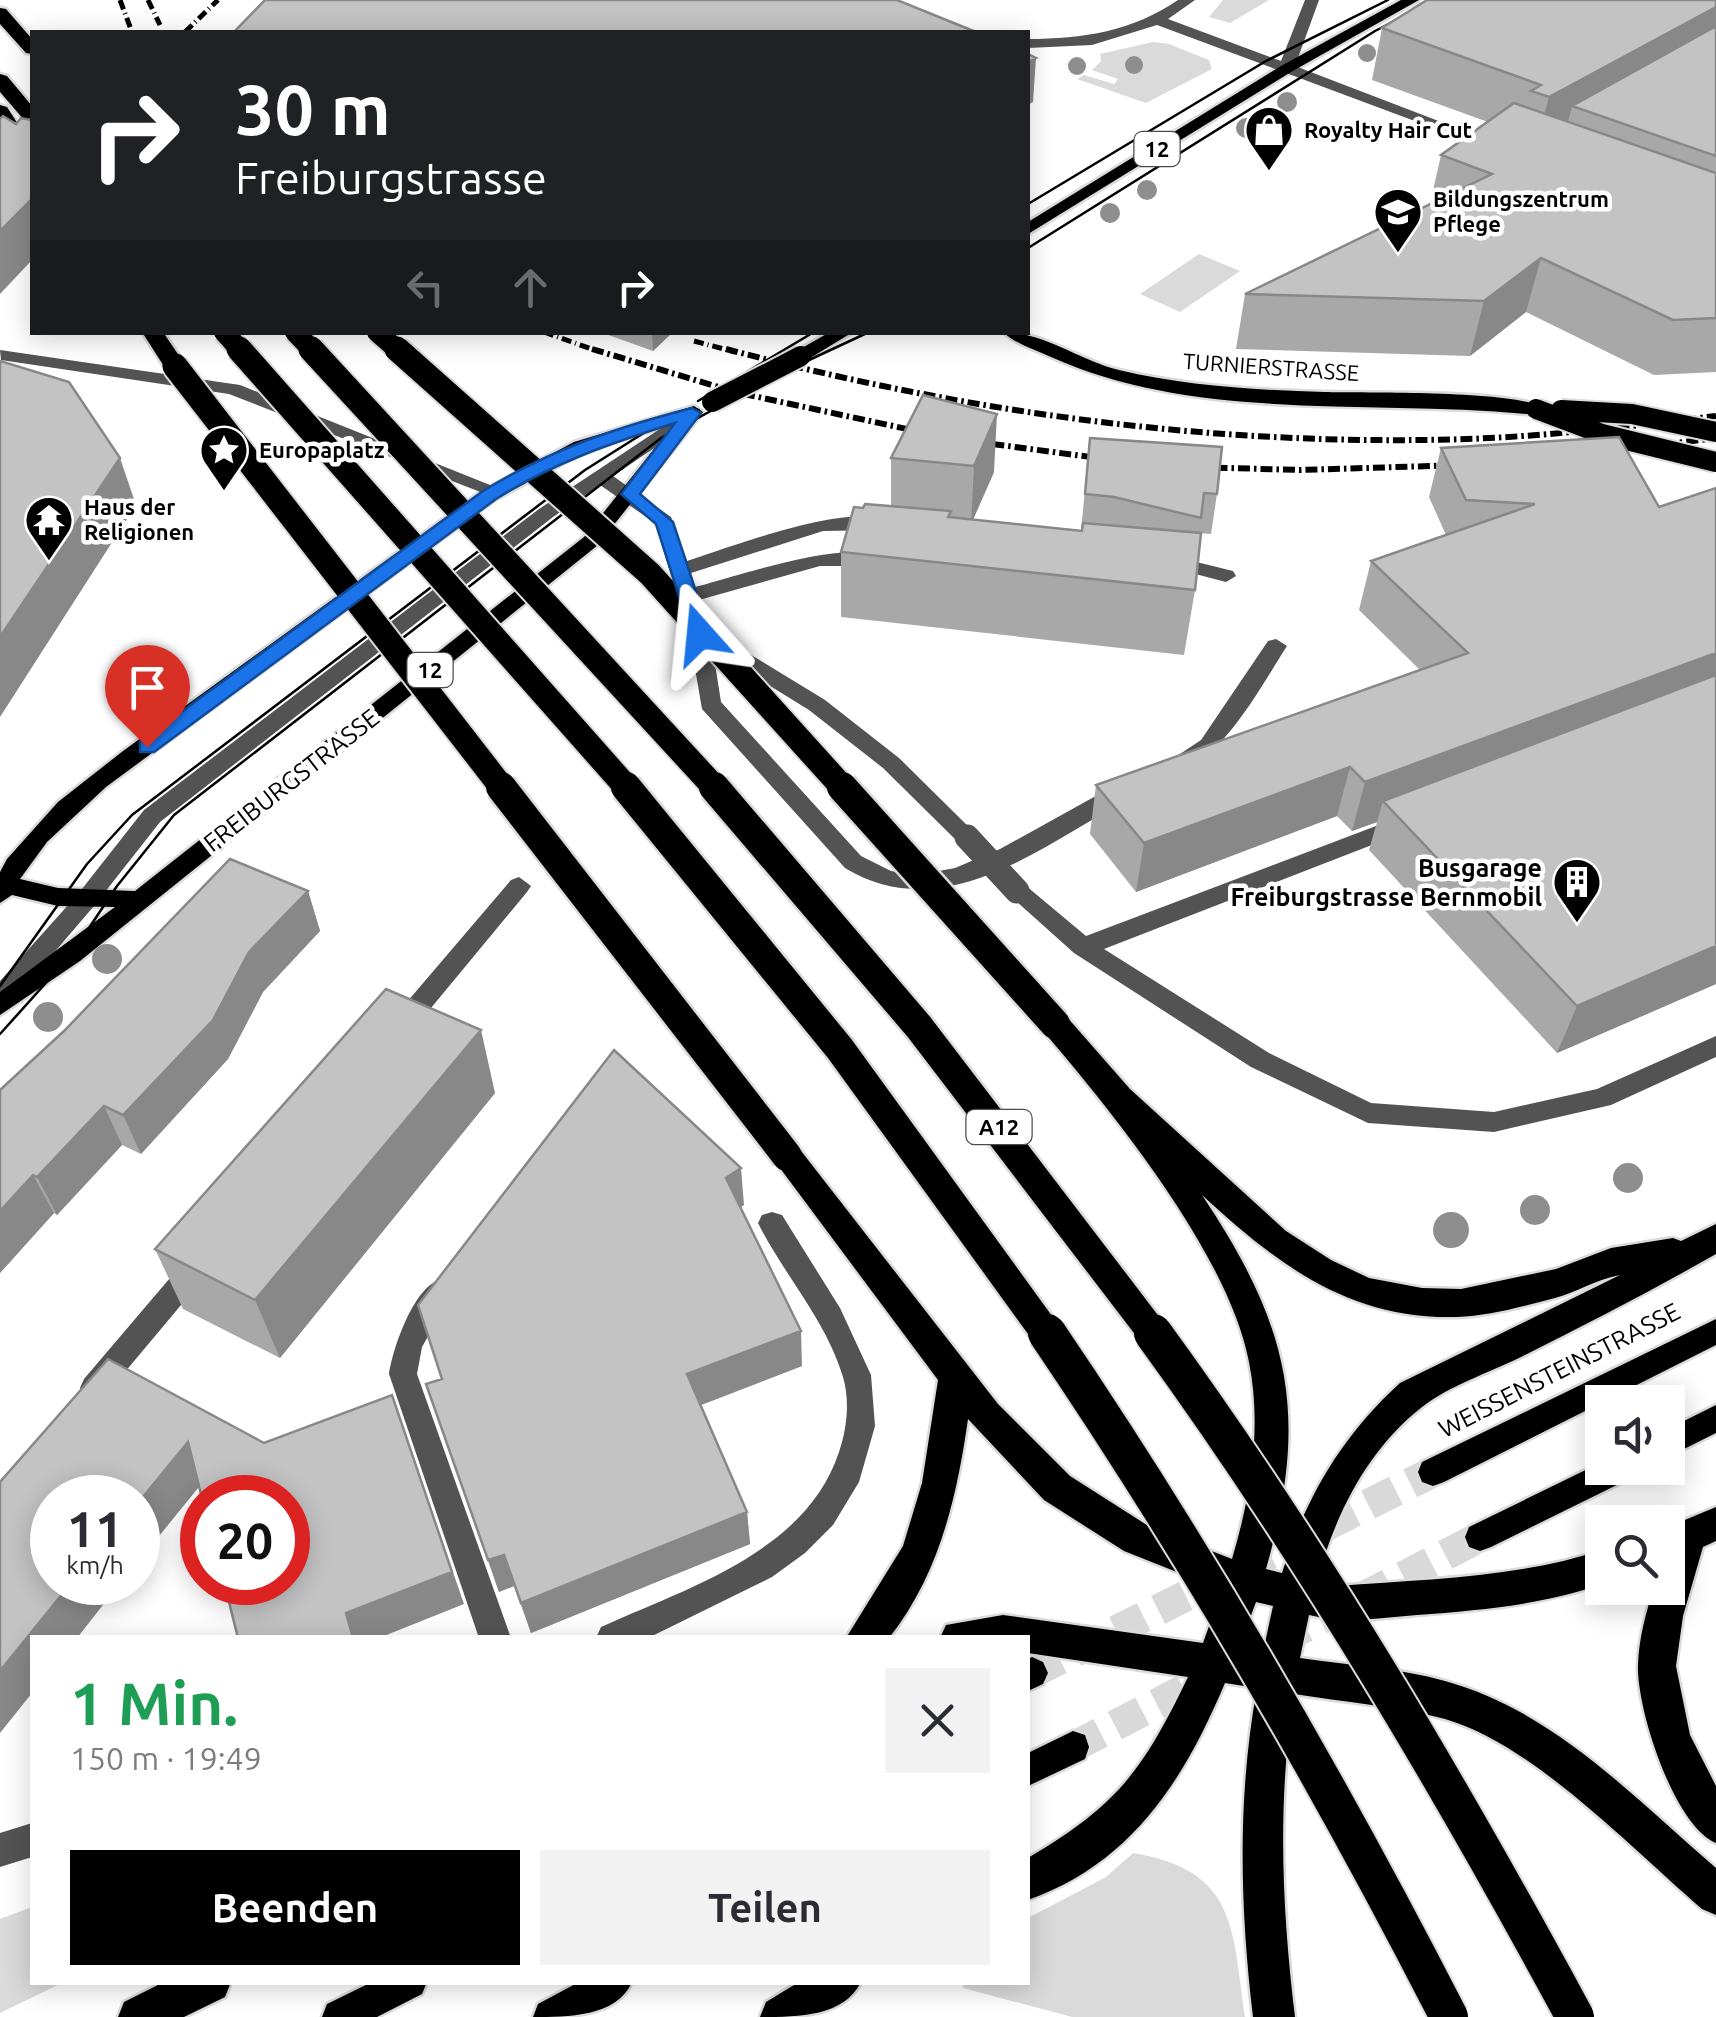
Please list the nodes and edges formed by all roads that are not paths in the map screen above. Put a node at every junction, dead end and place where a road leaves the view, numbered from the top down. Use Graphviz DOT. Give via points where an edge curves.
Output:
graph roads {
  1 [pos="1188,0"];
  2 [pos="1312,0"];
  3 [pos="1412,0"];
  4 [pos="0,10"];
  5 [pos="1159,21"];
  6 [pos="30,32"];
  7 [pos="1030,44"];
  8 [pos="30,47"];
  9 [pos="1286,68"];
  10 [pos="0,80"];
  11 [pos="0,111"];
  12 [pos="30,115"];
  13 [pos="1516,154"];
  14 [pos="30,157"];
  15 [pos="1030,228"];
  16 [pos="154,335"];
  17 [pos="227,335"];
  18 [pos="298,335"];
  19 [pos="380,335"];
  20 [pos="839,335"];
  21 [pos="1018,335"];
  22 [pos="1,355"];
  23 [pos="702,407"];
  24 [pos="1536,409"];
  25 [pos="1716,432"];
  26 [pos="1716,462"];
  27 [pos="599,476"];
  28 [pos="495,491"];
  29 [pos="630,494"];
  30 [pos="904,527"];
  31 [pos="1142,555"];
  32 [pos="898,562"];
  33 [pos="679,570"];
  34 [pos="1226,576"];
  35 [pos="688,596"];
  36 [pos="700,634"];
  37 [pos="1276,646"];
  38 [pos="1418,818"];
  39 [pos="518,886"];
  40 [pos="2,889"];
  41 [pos="86,900"];
  42 [pos="140,900"];
  43 [pos="1083,947"];
  44 [pos="0,1001"];
  45 [pos="1716,1046"];
  46 [pos="382,1048"];
  47 [pos="1119,1098"];
  48 [pos="772,1223"];
  49 [pos="217,1243"];
  50 [pos="1706,1243"];
  51 [pos="460,1264"];
  52 [pos="1716,1331"];
  53 [pos="956,1378"];
  54 [pos="76,1409"];
  55 [pos="1716,1418"];
  56 [pos="1685,1435"];
  57 [pos="1433,1472"];
  58 [pos="1586,1485"];
  59 [pos="1690,1535"];
  60 [pos="1480,1537"];
  61 [pos="1585,1572"];
  62 [pos="1243,1581"];
  63 [pos="1294,1594"];
  64 [pos="493,1635"];
  65 [pos="618,1635"];
  66 [pos="867,1635"];
  67 [pos="986,1635"];
  68 [pos="1026,1635"];
  69 [pos="1030,1635"];
  70 [pos="1214,1664"];
  71 [pos="1278,1674"];
  72 [pos="1074,1746"];
  73 [pos="1030,1769"];
  74 [pos="1716,1823"];
  75 [pos="30,1841"];
  76 [pos="0,1850"];
  77 [pos="1030,1879"];
  78 [pos="1716,1895"];
  79 [pos="204,1985"];
  80 [pos="404,1985"];
  81 [pos="610,1985"];
  82 [pos="835,1985"];
  83 [pos="139,2017"];
  84 [pos="340,2017"];
  85 [pos="552,2017"];
  86 [pos="781,2017"];
  87 [pos="1274,2017"];
  88 [pos="1449,2017"];
  89 [pos="1575,2017"];
  1 -- 5 [label="street"];
  2 -- 9 [label="street"];
  3 -- 9 [label="main road, 12"];
  4 -- 6 [label="highway"];
  4 -- 8 [label="highway"];
  5 -- 7 [label="street" via="1106,38"];
  5 -- 9 [label="street"];
  9 -- 13 [label="street"];
  9 -- 15 [label="main road, 12"];
  10 -- 12 [label="highway"];
  11 -- 14 [label="highway"];
  16 -- 53 [label="highway, bridge"];
  17 -- 88 [label="highway, bridge" via="712,890 929,1166 1121,1441 1225,1609"];
  18 -- 89 [label="highway, A12, bridge" via="780,860 1084,1238 1311,1566 1426,1752"];
  19 -- 47 [label="highway, bridge" via="650,574"];
  20 -- 23 [label="main road, FREIBURGSTRASSE / 12, bridge"];
  21 -- 24 [label="main road, TURNIERSTRASSE" via="1081,364 1167,385"];
  22 -- 28 [label="street" via="233,389"];
  23 -- 27 [label="street, FREIBURGSTRASSE"];
  23 -- 28 [label="main road, FREIBURGSTRASSE / 12" via="581,446"];
  23 -- 29 [label="main road, FREIBURGSTRASSE / 12"];
  24 -- 25 [label="main road, TURNIERSTRASSE, bridge" via="1632,414"];
  24 -- 26 [label="main road, TURNIERSTRASSE, bridge" via="1602,434"];
  27 -- 29 [label="street"];
  27 -- 41 [label="street, FREIBURGSTRASSE" via="152,816"];
  28 -- 40 [label="main road, FREIBURGSTRASSE / 12" via="124,763 49,824"];
  29 -- 33 [label="street" via="664,522"];
  29 -- 42 [label="main road, FREIBURGSTRASSE / 12" via="570,559"];
  30 -- 33 [label="street" via="821,525"];
  31 -- 34 [label="street"];
  32 -- 35 [label="street" via="820,560"];
  33 -- 35 [label="street"];
  35 -- 36 [label="street"];
  36 -- 37 [label="street" via="710,704 853,862 892,881 939,882 1210,746"];
  36 -- 43 [label="street, bridge" via="817,705 891,764"];
  38 -- 43 [label="street"];
  39 -- 46 [label="street"];
  40 -- 41 [label="main road"];
  41 -- 42 [label="main road"];
  41 -- 44 [label="street, FREIBURGSTRASSE"];
  42 -- 44 [label="main road, FREIBURGSTRASSE / 12"];
  43 -- 45 [label="street" via="1260,1060 1368,1113 1494,1122 1602,1098"];
  47 -- 50 [label="highway" via="1274,1241 1365,1291 1461,1303"];
  47 -- 62 [label="highway" via="1246,1295 1266,1359 1272,1456"];
  48 -- 65 [label="street" via="858,1377 862,1419 843,1488 782,1554"];
  49 -- 54 [label="street"];
  50 -- 63 [label="highway" via="1441,1378 1385,1417 1332,1488 1301,1559"];
  51 -- 64 [label="street" via="424,1311 403,1374"];
  52 -- 57 [label="main road, WEISSENSTEINSTRASSE"];
  53 -- 62 [label="highway" via="1057,1488 1137,1539"];
  53 -- 66 [label="highway" via="946,1459 922,1548 902,1590"];
  55 -- 56 [label="main road"];
  58 -- 60 [label="main road"];
  59 -- 74 [label="highway" via="1658,1646 1660,1685 1675,1748"];
  61 -- 63 [label="highway" via="1498,1591 1337,1604"];
  62 -- 63 [label="highway"];
  62 -- 70 [label="highway"];
  63 -- 71 [label="highway"];
  67 -- 68 [label="highway"];
  69 -- 70 [label="highway"];
  70 -- 71 [label="highway"];
  70 -- 77 [label="highway" via="1141,1797 1092,1842"];
  71 -- 78 [label="highway" via="1445,1700 1496,1720 1586,1778"];
  71 -- 87 [label="highway" via="1259,1832 1261,1923"];
  72 -- 73 [label="main road"];
  75 -- 76 [label="street"];
  79 -- 83 [label="highway"];
  80 -- 84 [label="main road"];
  81 -- 85 [label="main road"];
  82 -- 86 [label="highway"];
}
